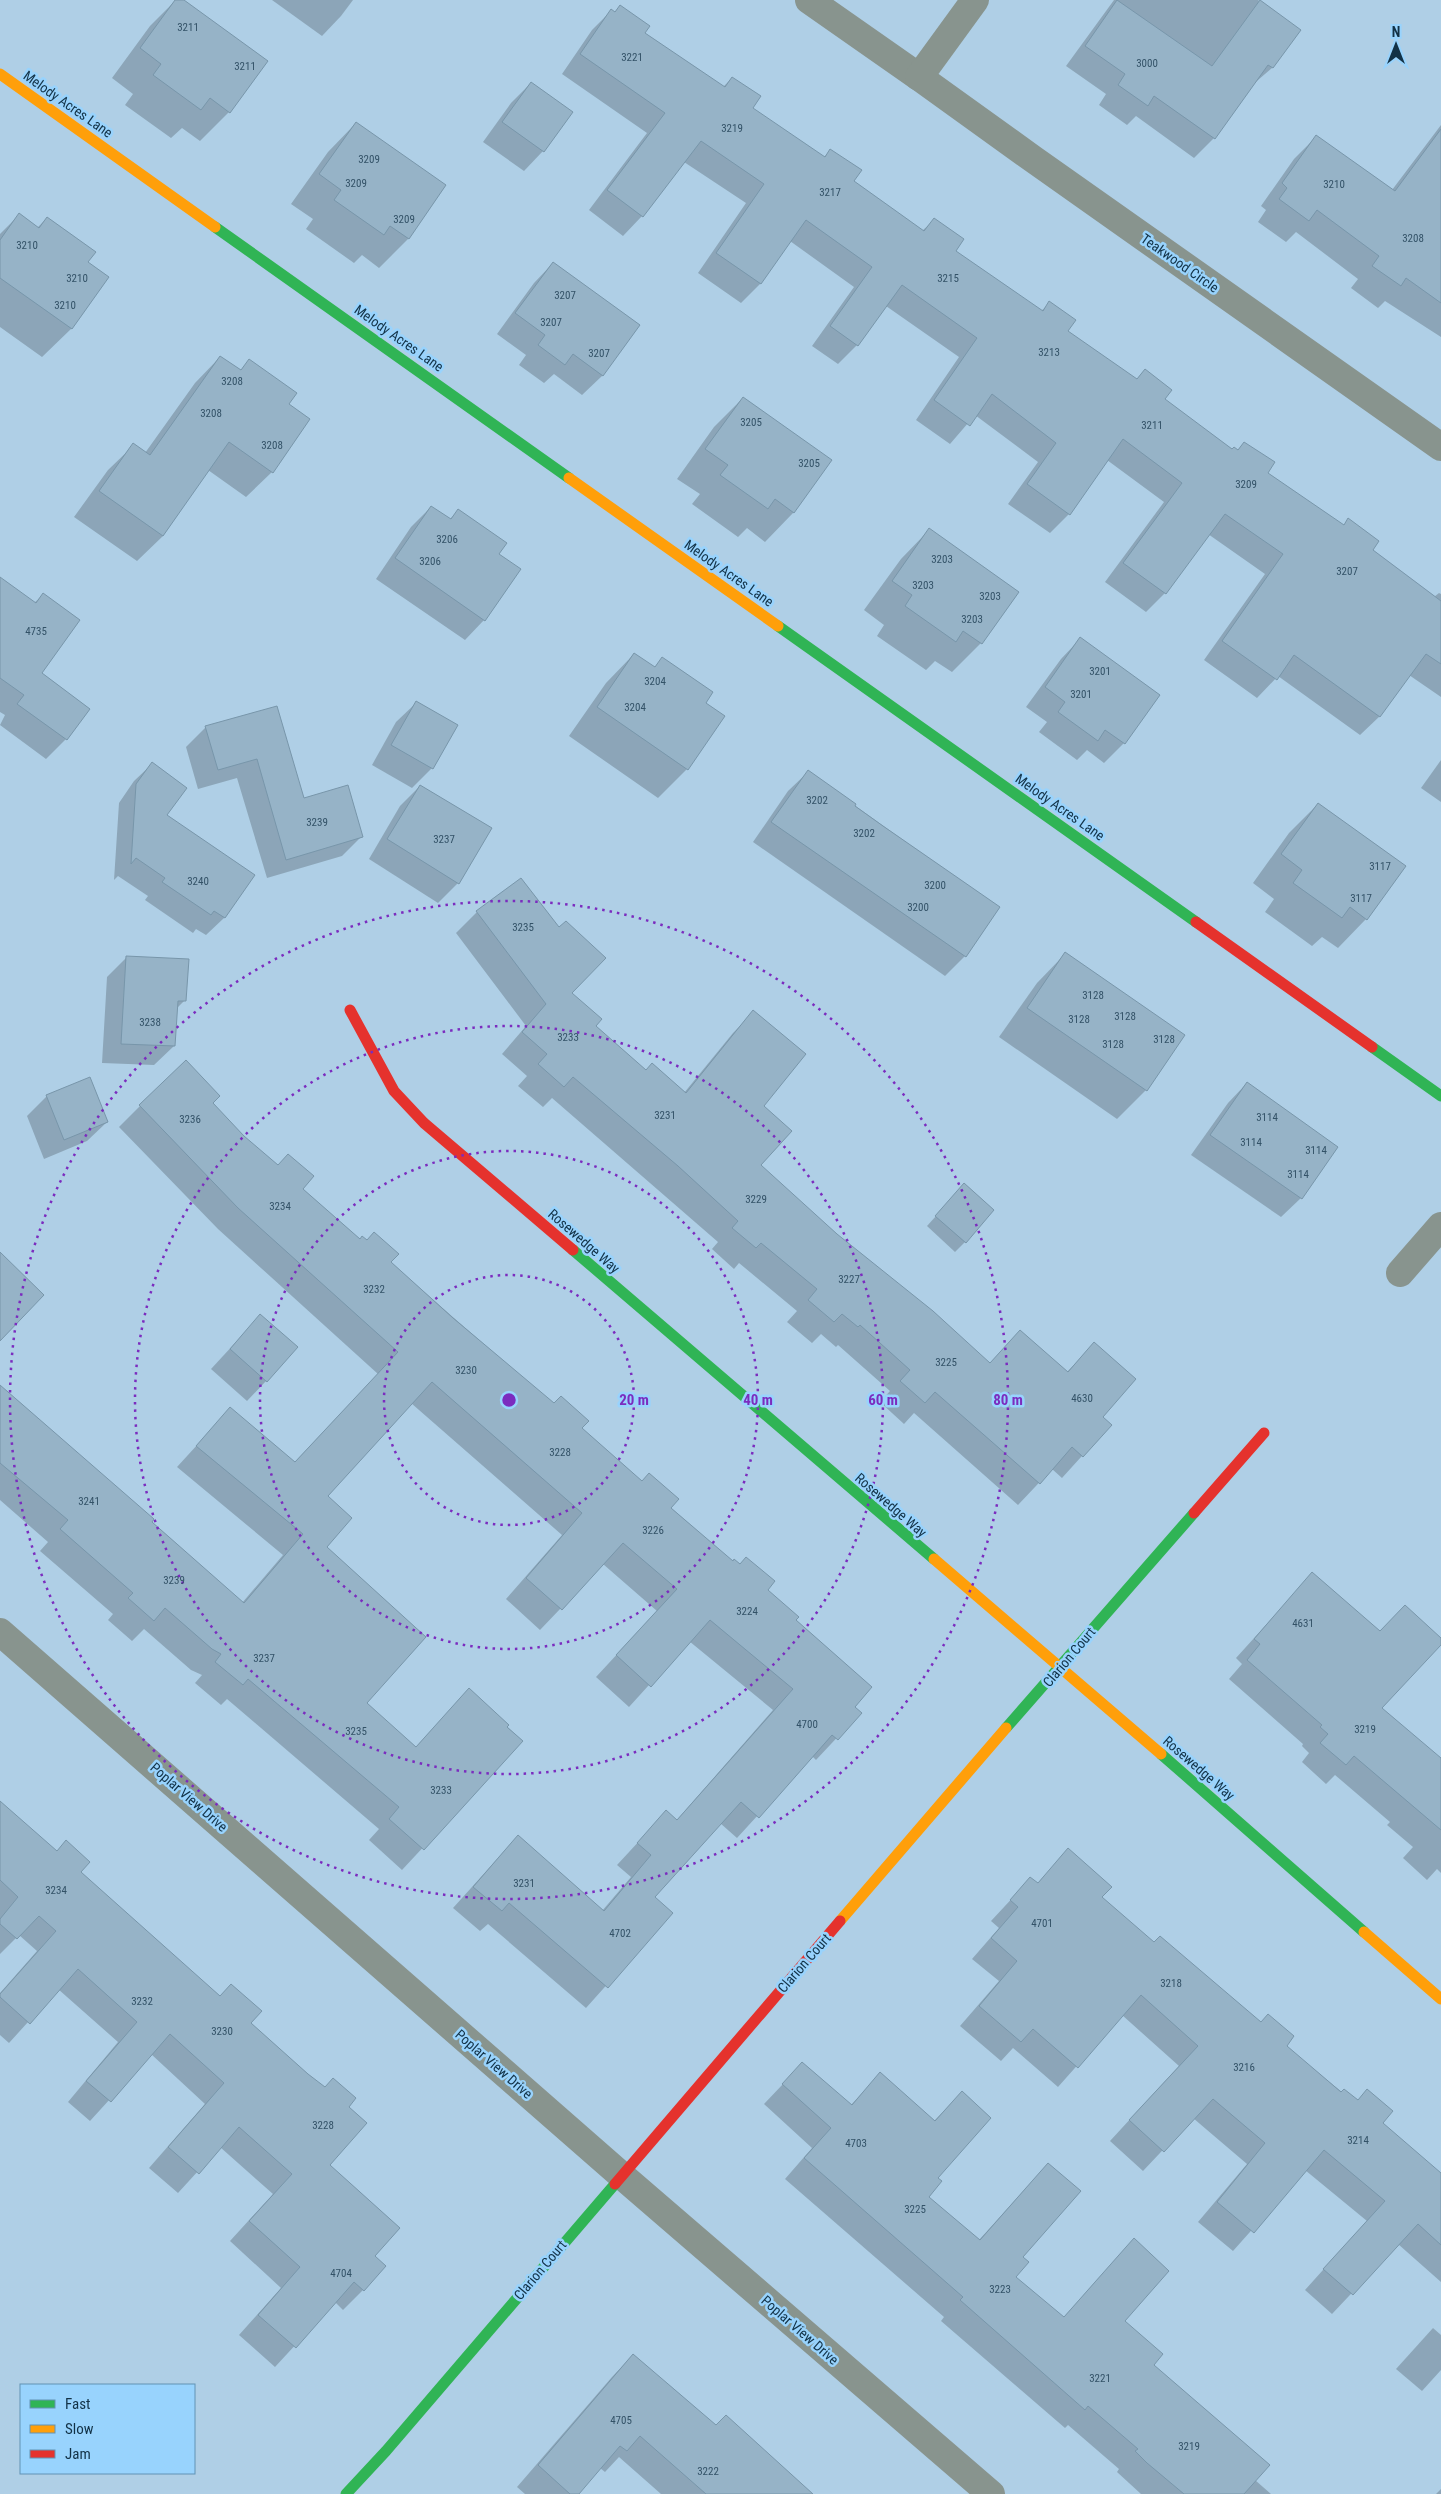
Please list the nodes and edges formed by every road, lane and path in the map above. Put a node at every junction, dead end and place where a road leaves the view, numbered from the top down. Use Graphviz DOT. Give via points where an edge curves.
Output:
graph roads {
  1 [pos="810,0"];
  2 [pos="975,0"];
  3 [pos="0,74"];
  4 [pos="920,77"];
  5 [pos="1441,447"];
  6 [pos="350,1010"];
  7 [pos="1441,1096"];
  8 [pos="1441,1226"];
  9 [pos="1400,1273"];
  10 [pos="1264,1433"];
  11 [pos="0,1632"];
  12 [pos="1059,1668"];
  13 [pos="1441,1999"];
  14 [pos="621,2175"];
  15 [pos="346,2494"];
  16 [pos="991,2494"];
  1 -- 4 [label="street, Teakwood Circle"];
  2 -- 4 [label="street"];
  3 -- 7 [label="street, Melody Acres Lane"];
  4 -- 5 [label="street, Teakwood Circle"];
  6 -- 12 [label="street, Rosewedge Way" via="394,1091 424,1123"];
  8 -- 9 [label="street"];
  10 -- 12 [label="street, Clarion Court"];
  11 -- 14 [label="street, Poplar View Drive"];
  12 -- 13 [label="street, Rosewedge Way"];
  12 -- 14 [label="street, Clarion Court"];
  14 -- 15 [label="street, Clarion Court"];
  14 -- 16 [label="street, Poplar View Drive"];
}
